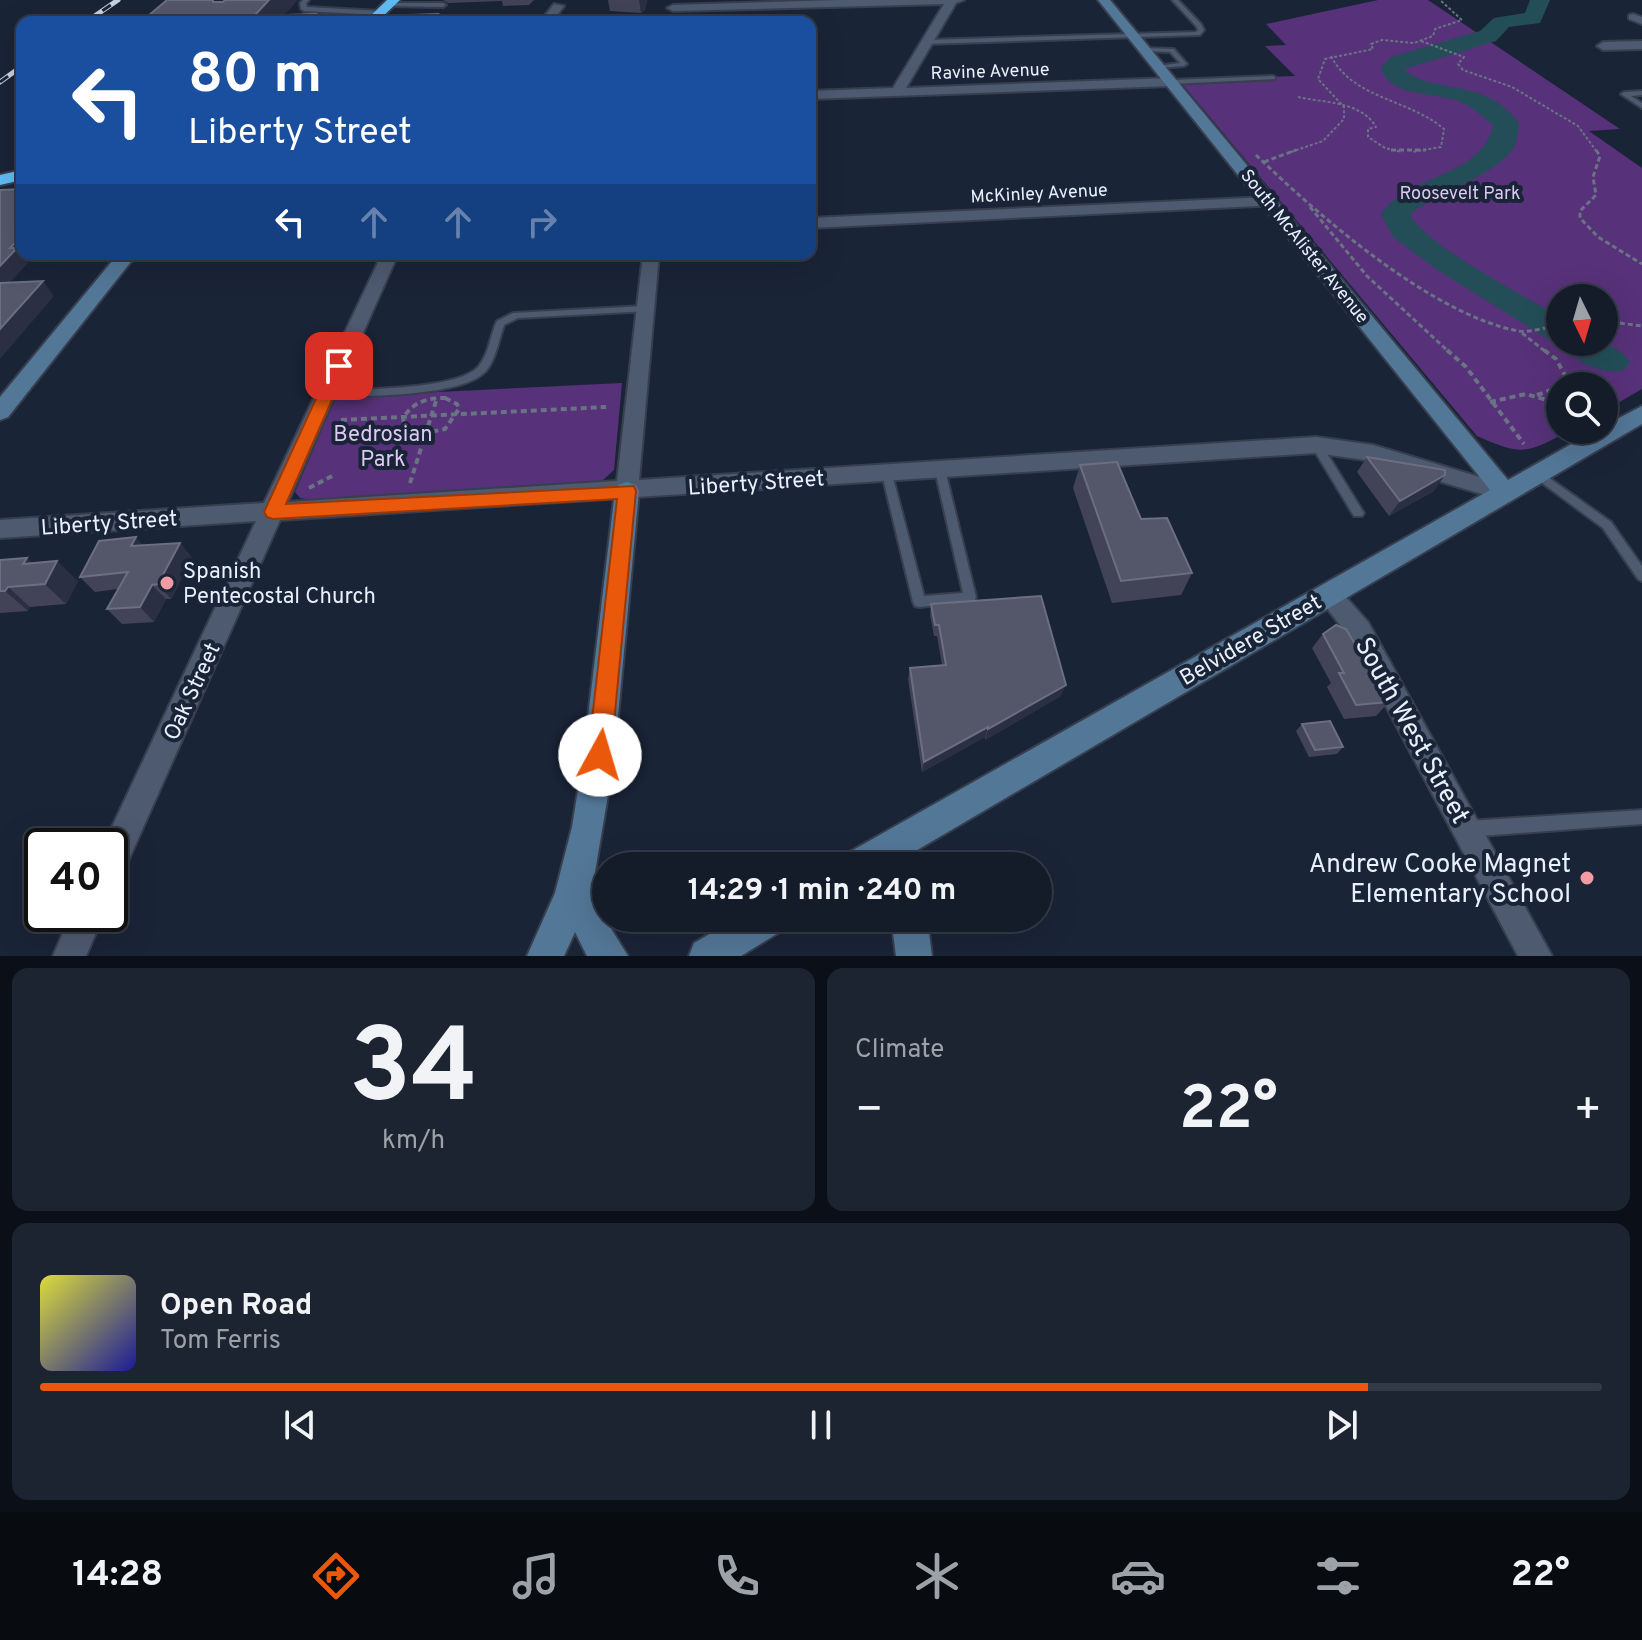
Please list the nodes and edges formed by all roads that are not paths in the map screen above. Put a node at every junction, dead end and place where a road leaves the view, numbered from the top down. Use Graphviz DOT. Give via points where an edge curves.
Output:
graph roads {
  1 [pos="306,0"];
  2 [pos="954,0"];
  3 [pos="1104,0"];
  4 [pos="1175,0"];
  5 [pos="772,3"];
  6 [pos="443,5"];
  7 [pos="388,6"];
  8 [pos="558,6"];
  9 [pos="673,12"];
  10 [pos="550,16"];
  11 [pos="630,16"];
  12 [pos="926,42"];
  13 [pos="1140,44"];
  14 [pos="1642,45"];
  15 [pos="1603,46"];
  16 [pos="1165,74"];
  17 [pos="1273,78"];
  18 [pos="897,92"];
  19 [pos="1642,93"];
  20 [pos="816,95"];
  21 [pos="1642,106"];
  22 [pos="1270,202"];
  23 [pos="816,223"];
  24 [pos="123,260"];
  25 [pos="387,260"];
  26 [pos="650,260"];
  27 [pos="645,309"];
  28 [pos="327,394"];
  29 [pos="0,412"];
  30 [pos="1642,414"];
  31 [pos="1316,445"];
  32 [pos="940,470"];
  33 [pos="887,474"];
  34 [pos="1538,474"];
  35 [pos="627,491"];
  36 [pos="1505,493"];
  37 [pos="273,512"];
  38 [pos="1358,513"];
  39 [pos="0,529"];
  40 [pos="1642,576"];
  41 [pos="1328,594"];
  42 [pos="1642,817"];
  43 [pos="127,828"];
  44 [pos="1467,829"];
  45 [pos="892,852"];
  46 [pos="580,865"];
  47 [pos="80,932"];
  48 [pos="747,932"];
  49 [pos="911,932"];
  50 [pos="69,956"];
  51 [pos="545,956"];
  52 [pos="610,956"];
  53 [pos="707,956"];
  54 [pos="914,956"];
  55 [pos="1536,956"];
  1 -- 7 [label="lane" via="304,9"];
  2 -- 5 [label="street"];
  2 -- 12 [label="street"];
  3 -- 13 [label="street, South McAlister Avenue"];
  4 -- 13 [label="lane" via="1199,25 1200,33"];
  5 -- 9 [label="street"];
  6 -- 7 [label="lane"];
  8 -- 10 [label="street"];
  9 -- 11 [label="street"];
  12 -- 13 [label="lane"];
  12 -- 18 [label="street"];
  13 -- 16 [label="street, South McAlister Avenue"];
  14 -- 15 [label="street"];
  16 -- 17 [label="lane"];
  16 -- 18 [label="street, Ravine Avenue"];
  16 -- 22 [label="street, South McAlister Avenue"];
  18 -- 20 [label="street, Ravine Avenue"];
  19 -- 21 [label="lane" via="1624,94"];
  22 -- 23 [label="street, McKinley Avenue"];
  22 -- 36 [label="street, South McAlister Avenue"];
  24 -- 29 [label="street"];
  25 -- 28 [label="street, Oak Street"];
  26 -- 27 [label="street"];
  27 -- 28 [label="lane" via="516,315 500,323 483,369 471,381"];
  27 -- 35 [label="street"];
  28 -- 37 [label="street, Oak Street"];
  30 -- 34 [label="street, Belvidere Street"];
  31 -- 32 [label="street, Liberty Street"];
  31 -- 36 [label="street, Liberty Street" via="1373,453"];
  31 -- 38 [label="lane"];
  32 -- 33 [label="street, Liberty Street"];
  32 -- 33 [label="lane" via="970,597 919,602"];
  33 -- 35 [label="street, Liberty Street"];
  34 -- 36 [label="street, Belvidere Street"];
  34 -- 40 [label="lane" via="1607,525"];
  35 -- 37 [label="street, Liberty Street"];
  35 -- 46 [label="street" via="596,785"];
  36 -- 41 [label="street, Belvidere Street"];
  37 -- 39 [label="street, Liberty Street"];
  37 -- 43 [label="street, Oak Street"];
  41 -- 44 [label="street, South West Street" via="1359,630"];
  41 -- 45 [label="street, Belvidere Street"];
  42 -- 44 [label="lane"];
  44 -- 55 [label="street, South West Street"];
  46 -- 51 [label="street"];
  46 -- 52 [label="street" via="582,906 596,940"];
  47 -- 50 [label="street"];
  48 -- 53 [label="street"];
  49 -- 54 [label="street"];
}
